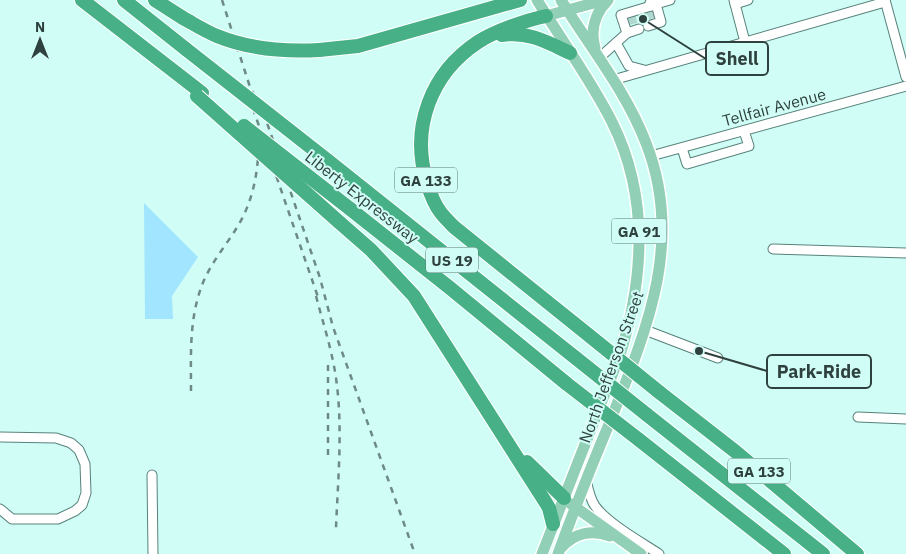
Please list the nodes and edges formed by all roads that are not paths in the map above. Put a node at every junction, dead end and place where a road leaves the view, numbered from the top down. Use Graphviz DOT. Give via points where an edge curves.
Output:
graph roads {
  1 [pos="82,0"];
  2 [pos="124,0"];
  3 [pos="155,0"];
  4 [pos="499,0"];
  5 [pos="520,0"];
  6 [pos="537,0"];
  7 [pos="606,0"];
  8 [pos="670,0"];
  9 [pos="748,0"];
  10 [pos="885,1"];
  11 [pos="734,2"];
  12 [pos="564,5"];
  13 [pos="487,9"];
  14 [pos="546,16"];
  15 [pos="643,17"];
  16 [pos="489,37"];
  17 [pos="745,42"];
  18 [pos="616,43"];
  19 [pos="570,53"];
  20 [pos="598,56"];
  21 [pos="645,70"];
  22 [pos="906,77"];
  23 [pos="613,80"];
  24 [pos="906,86"];
  25 [pos="199,94"];
  26 [pos="744,131"];
  27 [pos="682,148"];
  28 [pos="651,156"];
  29 [pos="773,249"];
  30 [pos="906,253"];
  31 [pos="645,330"];
  32 [pos="718,358"];
  33 [pos="858,417"];
  34 [pos="906,419"];
  35 [pos="0,437"];
  36 [pos="510,446"];
  37 [pos="152,475"];
  38 [pos="586,480"];
  39 [pos="564,498"];
  40 [pos="0,508"];
  41 [pos="575,508"];
  42 [pos="553,524"];
  43 [pos="618,538"];
  44 [pos="153,554"];
  45 [pos="542,554"];
  46 [pos="558,554"];
  47 [pos="641,554"];
  48 [pos="659,554"];
  49 [pos="784,554"];
  50 [pos="823,554"];
  51 [pos="856,554"];
  1 -- 25 [label="highway"];
  2 -- 50 [label="highway, Liberty Expressway / US 19, bridge"];
  3 -- 13 [label="highway, bridge" via="217,36 274,50 358,46"];
  4 -- 13 [label="highway"];
  5 -- 13 [label="highway"];
  6 -- 14 [label="main road, GA 91"];
  7 -- 12 [label="main road"];
  7 -- 20 [label="main road" via="594,24 593,43"];
  8 -- 15 [label="street"];
  9 -- 11 [label="street"];
  10 -- 17 [label="street"];
  10 -- 22 [label="street"];
  11 -- 17 [label="street"];
  12 -- 14 [label="main road, GA 133"];
  12 -- 20 [label="main road, North Jefferson Street"];
  14 -- 16 [label="highway, GA 133" via="524,21"];
  14 -- 19 [label="main road, GA 91"];
  15 -- 18 [label="street"];
  16 -- 19 [label="highway" via="524,34 548,41"];
  16 -- 51 [label="highway, GA 133, bridge" via="479,41 451,65 435,89 422,120 423,171 441,213 454,227 736,452"];
  17 -- 21 [label="street"];
  18 -- 20 [label="street"];
  18 -- 21 [label="street" via="629,66"];
  19 -- 39 [label="main road, North Jefferson Street / GA 91" via="606,110 624,149 636,196 639,247 630,324"];
  20 -- 23 [label="main road, North Jefferson Street / GA 91"];
  21 -- 23 [label="street"];
  23 -- 28 [label="main road, North Jefferson Street / GA 91" via="638,124"];
  24 -- 26 [label="street, Tellfair Avenue"];
  25 -- 36 [label="highway, bridge" via="371,250 414,296"];
  25 -- 49 [label="highway, Liberty Expressway / US 19, bridge" via="349,208"];
  26 -- 27 [label="street, Tellfair Avenue"];
  26 -- 27 [label="street" via="749,146 687,164"];
  27 -- 28 [label="street, Tellfair Avenue"];
  28 -- 31 [label="main road, North Jefferson Street / GA 91" via="660,202 662,238 659,279"];
  29 -- 30 [label="street"];
  31 -- 32 [label="street"];
  31 -- 38 [label="main road, North Jefferson Street / GA 91"];
  33 -- 34 [label="street"];
  35 -- 40 [label="street" via="56,438 71,442 80,450 85,464 86,494 82,505 58,519 12,519"];
  36 -- 39 [label="highway"];
  36 -- 42 [label="highway" via="549,508"];
  37 -- 44 [label="street"];
  38 -- 41 [label="main road, North Jefferson Street / GA 91"];
  38 -- 48 [label="street" via="591,500 600,512"];
  39 -- 41 [label="main road"];
  39 -- 42 [label="main road, North Jefferson Street / GA 91"];
  41 -- 43 [label="main road"];
  41 -- 46 [label="main road, North Jefferson Street / GA 91"];
  42 -- 45 [label="main road, North Jefferson Street / GA 91"];
  43 -- 46 [label="main road" via="597,532 580,534 566,542"];
  43 -- 47 [label="main road"];
}
